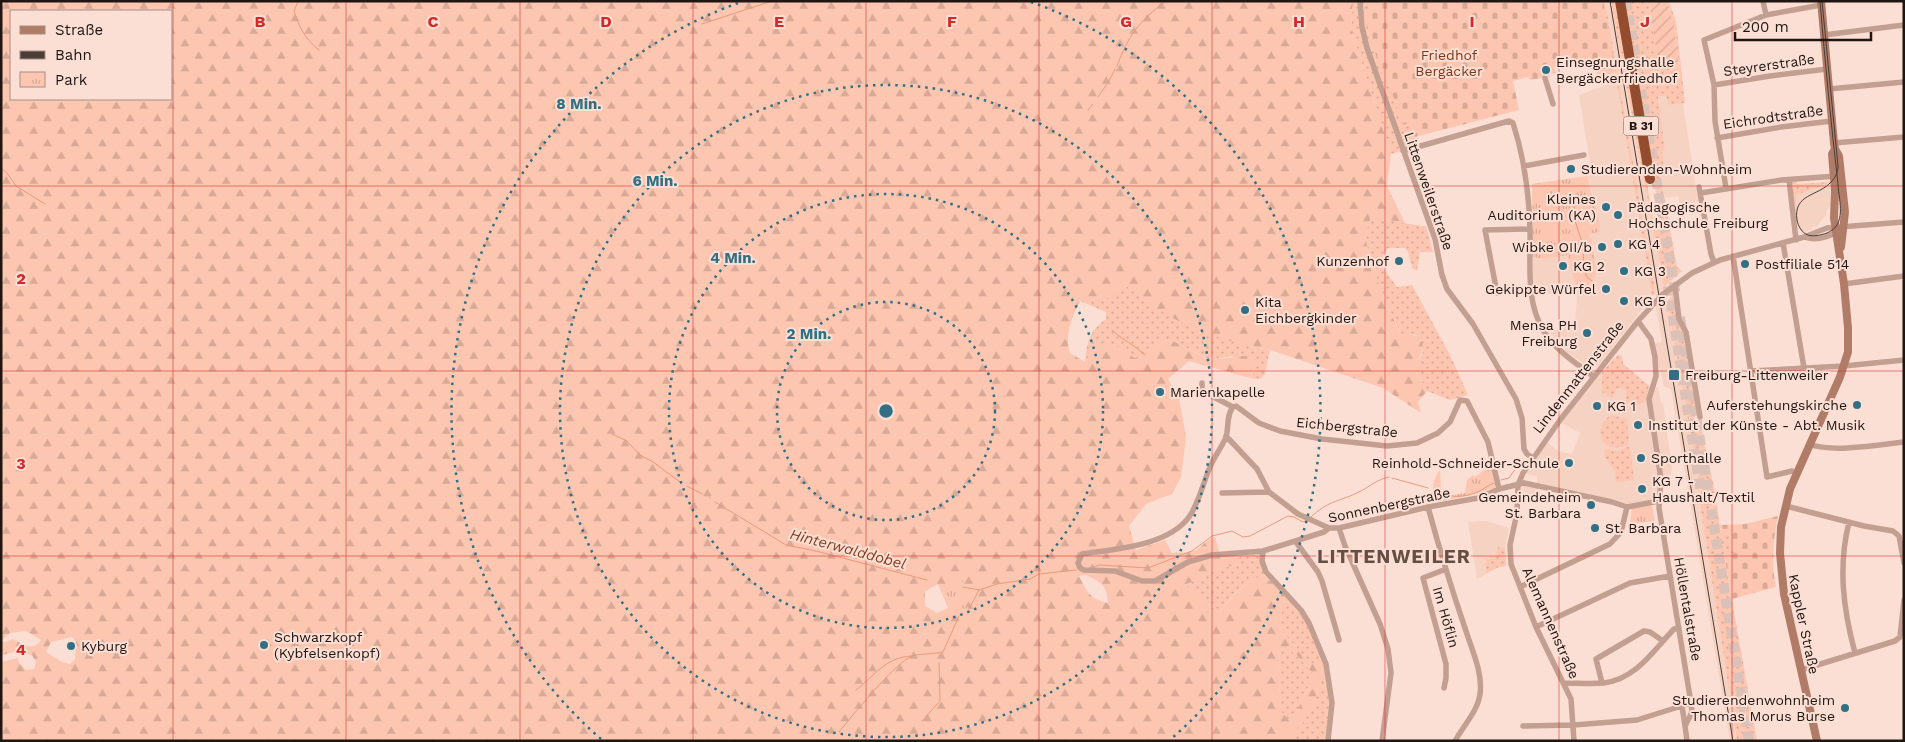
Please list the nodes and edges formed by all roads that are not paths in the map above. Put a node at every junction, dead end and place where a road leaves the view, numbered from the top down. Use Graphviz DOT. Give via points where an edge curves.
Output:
graph roads {
  1 [pos="1360,1"];
  2 [pos="1620,1"];
  3 [pos="1763,1"];
  4 [pos="1821,3"];
  5 [pos="1766,15"];
  6 [pos="1904,26"];
  7 [pos="1824,35"];
  8 [pos="1827,69"];
  9 [pos="1545,78"];
  10 [pos="1904,82"];
  11 [pos="1714,86"];
  12 [pos="1829,89"];
  13 [pos="1553,104"];
  14 [pos="1832,121"];
  15 [pos="1904,137"];
  16 [pos="1717,138"];
  17 [pos="1834,146"];
  18 [pos="1403,151"];
  19 [pos="1584,155"];
  20 [pos="1524,166"];
  21 [pos="1838,176"];
  22 [pos="1650,179"];
  23 [pos="1789,180"];
  24 [pos="1726,188"];
  25 [pos="1904,222"];
  26 [pos="1844,226"];
  27 [pos="1530,229"];
  28 [pos="1835,230"];
  29 [pos="1796,240"];
  30 [pos="1783,243"];
  31 [pos="1840,253"];
  32 [pos="1733,256"];
  33 [pos="1714,262"];
  34 [pos="1904,276"];
  35 [pos="1844,284"];
  36 [pos="1675,285"];
  37 [pos="1531,289"];
  38 [pos="1638,321"];
  39 [pos="1904,360"];
  40 [pos="1844,366"];
  41 [pos="1804,368"];
  42 [pos="1751,371"];
  43 [pos="1594,377"];
  44 [pos="1202,383"];
  45 [pos="1232,407"];
  46 [pos="1700,417"];
  47 [pos="1226,436"];
  48 [pos="1904,442"];
  49 [pos="1809,444"];
  50 [pos="1533,458"];
  51 [pos="1796,473"];
  52 [pos="1518,485"];
  53 [pos="1499,488"];
  54 [pos="1269,492"];
  55 [pos="1222,493"];
  56 [pos="1659,501"];
  57 [pos="1627,506"];
  58 [pos="1786,506"];
  59 [pos="1428,507"];
  60 [pos="1848,522"];
  61 [pos="1329,528"];
  62 [pos="1339,528"];
  63 [pos="1296,542"];
  64 [pos="1263,552"];
  65 [pos="1904,563"];
  66 [pos="1446,569"];
  67 [pos="1670,576"];
  68 [pos="1520,587"];
  69 [pos="1904,600"];
  70 [pos="1536,627"];
  71 [pos="1679,628"];
  72 [pos="1339,640"];
  73 [pos="1663,641"];
  74 [pos="1855,653"];
  75 [pos="1801,670"];
  76 [pos="1564,682"];
  77 [pos="1602,683"];
  78 [pos="1444,688"];
  79 [pos="1691,703"];
  80 [pos="1682,706"];
  81 [pos="1574,725"];
  82 [pos="1522,726"];
  83 [pos="1685,726"];
  84 [pos="1328,741"];
  85 [pos="1382,741"];
  86 [pos="1455,741"];
  87 [pos="1574,741"];
  88 [pos="1687,741"];
  89 [pos="1817,741"];
  1 -- 18 [label="street, Littenweilerstraße" via="1367,48"];
  2 -- 22 [label="highway, B 31"];
  3 -- 5 [label="street"];
  4 -- 5 [label="street"];
  4 -- 7 [label="street"];
  5 -- 11 [label="street" via="1704,40"];
  6 -- 7 [label="street"];
  7 -- 8 [label="street"];
  8 -- 11 [label="street, Steyrerstraße"];
  8 -- 12 [label="street"];
  9 -- 13 [label="street"];
  10 -- 12 [label="street"];
  11 -- 16 [label="street"];
  12 -- 14 [label="street"];
  14 -- 16 [label="street, Eichrodtstraße"];
  14 -- 17 [label="street"];
  15 -- 17 [label="street"];
  16 -- 24 [label="street"];
  17 -- 21 [label="street" via="1832,154"];
  18 -- 20 [label="street" via="1509,120 1513,123"];
  18 -- 50 [label="street, Littenweilerstraße" via="1435,239 1447,289 1473,324 1516,399 1522,418 1524,449"];
  19 -- 20 [label="street"];
  20 -- 27 [label="street"];
  21 -- 23 [label="street"];
  21 -- 26 [label="street, Kappler Straße" via="1845,212"];
  21 -- 28 [label="street, Kappler Straße"];
  23 -- 24 [label="street"];
  23 -- 29 [label="street"];
  24 -- 33 [label="street" via="1700,190"];
  25 -- 26 [label="street"];
  26 -- 28 [label="street, Lindenmattenstraße"];
  26 -- 31 [label="street, Kappler Straße"];
  27 -- 37 [label="street"];
  27 -- 37 [label="street" via="1486,230 1497,293"];
  28 -- 29 [label="street, Lindenmattenstraße" via="1829,236"];
  28 -- 31 [label="street, Kappler Straße"];
  29 -- 30 [label="street, Lindenmattenstraße"];
  30 -- 32 [label="street, Lindenmattenstraße"];
  30 -- 41 [label="street"];
  31 -- 35 [label="street, Kappler Straße"];
  32 -- 33 [label="street, Lindenmattenstraße"];
  32 -- 42 [label="street"];
  33 -- 36 [label="street, Lindenmattenstraße"];
  34 -- 35 [label="street"];
  35 -- 40 [label="street, Kappler Straße" via="1848,340"];
  36 -- 38 [label="street, Lindenmattenstraße"];
  36 -- 46 [label="street"];
  37 -- 43 [label="street" via="1538,317 1547,335 1557,348"];
  38 -- 43 [label="street, Lindenmattenstraße"];
  38 -- 56 [label="street, Höllentalstraße" via="1651,338 1654,357 1656,376 1649,399 1661,479"];
  39 -- 40 [label="street"];
  40 -- 41 [label="street"];
  40 -- 49 [label="street, Kappler Straße"];
  41 -- 42 [label="street"];
  42 -- 51 [label="street" via="1767,477 1792,471"];
  43 -- 50 [label="street, Lindenmattenstraße"];
  44 -- 45 [label="street, Eichbergstraße" via="1202,390"];
  45 -- 47 [label="street"];
  45 -- 53 [label="street, Eichbergstraße" via="1236,406 1259,423 1293,434 1387,446 1407,445 1438,433 1450,422 1460,399 1467,400 1488,442"];
  47 -- 54 [label="street" via="1257,469"];
  47 -- 64 [label="street, Sonnenbergstraße" via="1195,506 1182,526 1151,542 1082,554 1078,563 1084,570 1115,571 1142,581 1155,581 1188,562 1212,555"];
  48 -- 49 [label="street" via="1826,448"];
  49 -- 51 [label="street, Kappler Straße"];
  50 -- 52 [label="street, Lindenmattenstraße"];
  51 -- 58 [label="street, Kappler Straße"];
  52 -- 53 [label="street, Sonnenbergstraße"];
  52 -- 57 [label="street, Sonnenbergstraße" via="1524,483"];
  52 -- 68 [label="street, Alemannenstraße" via="1509,555"];
  53 -- 59 [label="street, Sonnenbergstraße" via="1478,498"];
  54 -- 55 [label="street"];
  54 -- 61 [label="street" via="1284,504"];
  56 -- 57 [label="street"];
  56 -- 67 [label="street, Höllentalstraße"];
  57 -- 68 [label="street" via="1621,532 1610,544"];
  58 -- 60 [label="street"];
  58 -- 75 [label="street, Kappler Straße" via="1780,540 1781,577"];
  59 -- 62 [label="street, Sonnenbergstraße"];
  59 -- 66 [label="street"];
  60 -- 65 [label="street" via="1893,530 1899,536"];
  60 -- 74 [label="street" via="1842,579 1846,619"];
  61 -- 62 [label="street, Sonnenbergstraße"];
  61 -- 63 [label="street, Sonnenbergstraße"];
  62 -- 85 [label="street" via="1388,649 1390,681"];
  63 -- 64 [label="street, Sonnenbergstraße"];
  63 -- 72 [label="street" via="1322,581"];
  64 -- 84 [label="street" via="1266,572 1301,610 1326,664 1332,703"];
  66 -- 78 [label="street, Im Höflin" via="1422,578 1446,664"];
  66 -- 86 [label="street" via="1474,653 1480,684 1476,707"];
  67 -- 70 [label="street" via="1630,584"];
  67 -- 71 [label="street, Höllentalstraße"];
  68 -- 70 [label="street, Alemannenstraße"];
  69 -- 74 [label="street" via="1900,637"];
  70 -- 76 [label="street, Alemannenstraße"];
  71 -- 73 [label="street"];
  71 -- 79 [label="street, Höllentalstraße"];
  73 -- 77 [label="street" via="1634,672"];
  73 -- 77 [label="street" via="1644,631 1596,659"];
  74 -- 75 [label="street"];
  75 -- 89 [label="street, Kappler Straße"];
  76 -- 77 [label="street"];
  76 -- 81 [label="street, Alemannenstraße" via="1571,699"];
  79 -- 80 [label="street"];
  79 -- 83 [label="street, Höllentalstraße" via="1692,712"];
  80 -- 81 [label="street" via="1637,720"];
  80 -- 83 [label="street, Höllentalstraße"];
  81 -- 82 [label="street"];
  81 -- 87 [label="street, Alemannenstraße"];
  83 -- 88 [label="street, Höllentalstraße"];
}
